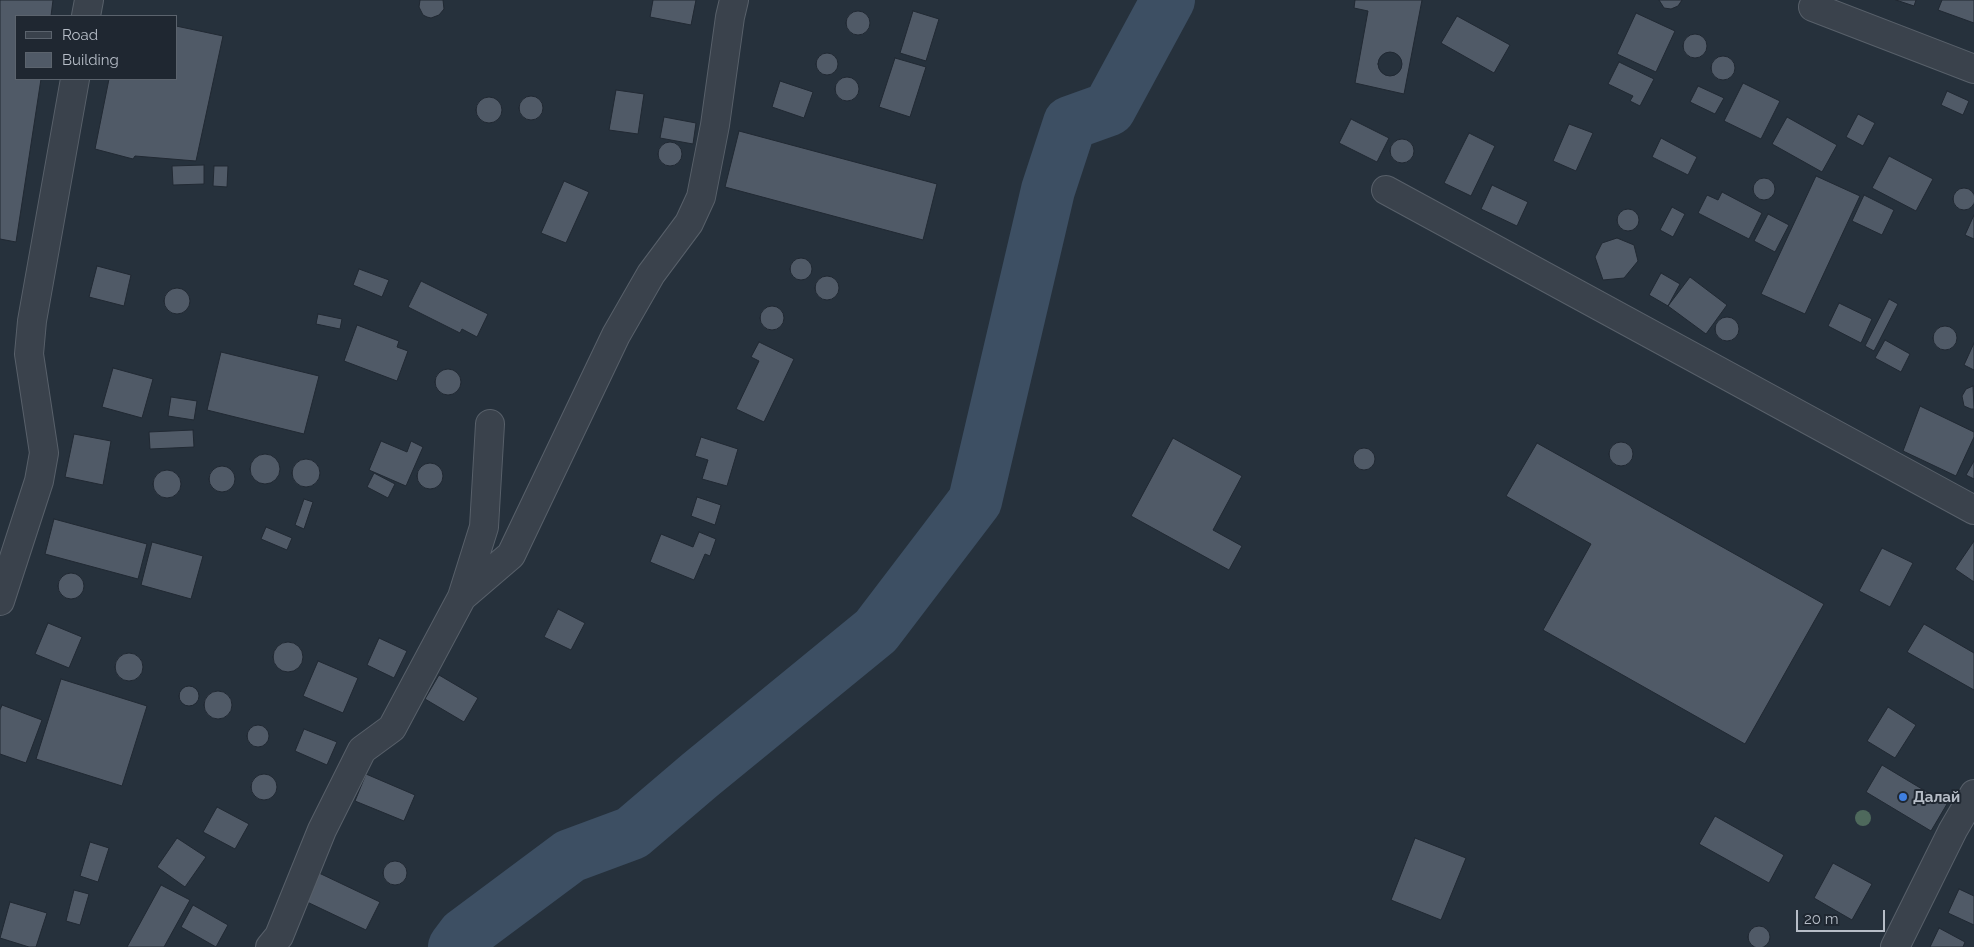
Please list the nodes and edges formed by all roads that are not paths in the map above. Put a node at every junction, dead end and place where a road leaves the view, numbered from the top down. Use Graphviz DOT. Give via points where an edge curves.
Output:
graph roads {
  1 [pos="89,0"];
  2 [pos="734,0"];
  3 [pos="1813,8"];
  4 [pos="86,15"];
  5 [pos="1974,70"];
  6 [pos="75,80"];
  7 [pos="1386,190"];
  8 [pos="490,424"];
  9 [pos="1974,510"];
  10 [pos="462,597"];
  11 [pos="0,601"];
  12 [pos="1974,794"];
  13 [pos="270,947"];
  14 [pos="1895,947"];
  1 -- 4 [label="street"];
  2 -- 10 [label="street" via="701,197 689,223 651,274 616,335 511,555"];
  3 -- 5 [label="street"];
  6 -- 11 [label="street" via="29,354 44,453 39,481"];
  7 -- 9 [label="street"];
  8 -- 10 [label="street" via="484,527"];
  10 -- 13 [label="street" via="392,728 362,750 322,830 279,936"];
  12 -- 14 [label="street" via="1952,830"];
}
